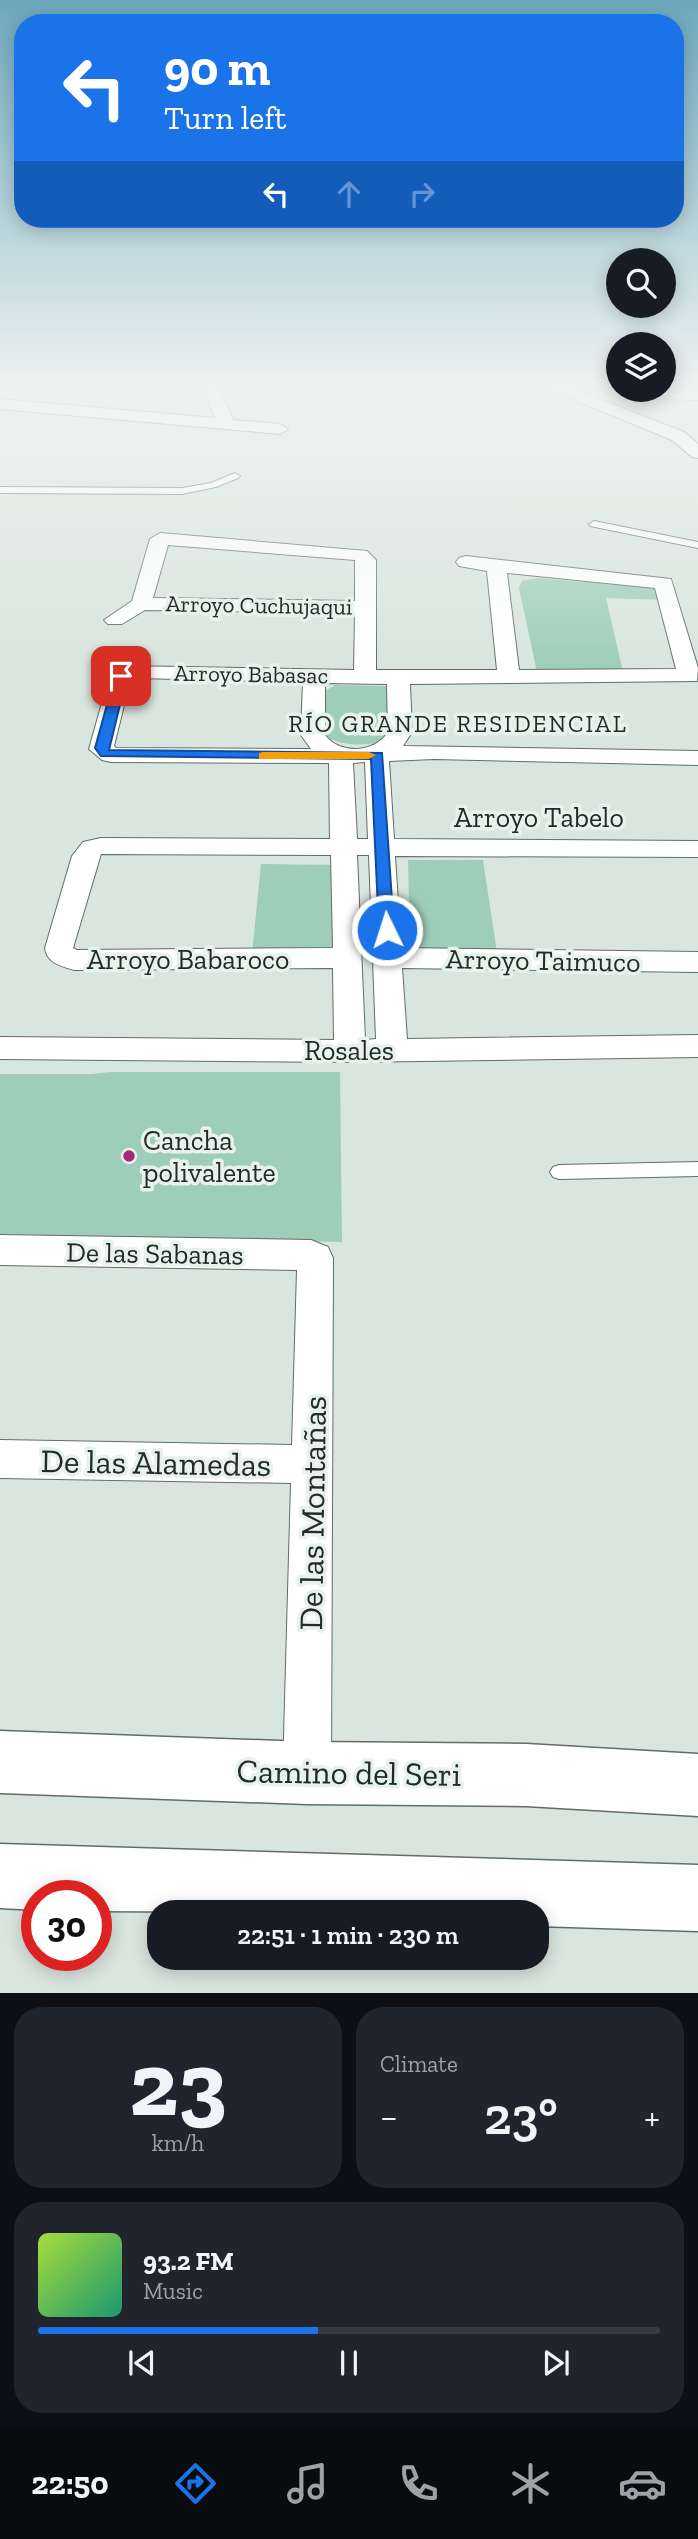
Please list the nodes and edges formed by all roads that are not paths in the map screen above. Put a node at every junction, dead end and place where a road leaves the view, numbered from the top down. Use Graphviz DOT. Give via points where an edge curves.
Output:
graph roads {
  1 [pos="225,480"];
  2 [pos="0,490"];
  3 [pos="594,524"];
  4 [pos="141,526"];
  5 [pos="160,538"];
  6 [pos="698,545"];
  7 [pos="466,562"];
  8 [pos="496,566"];
  9 [pos="141,604"];
  10 [pos="366,607"];
  11 [pos="115,620"];
  12 [pos="314,676"];
  13 [pos="509,676"];
  14 [pos="365,677"];
  15 [pos="398,677"];
  16 [pos="693,679"];
  17 [pos="400,732"];
  18 [pos="434,752"];
  19 [pos="377,755"];
  20 [pos="341,756"];
  21 [pos="698,758"];
  22 [pos="343,848"];
  23 [pos="380,849"];
  24 [pos="698,849"];
  25 [pos="346,958"];
  26 [pos="389,958"];
  27 [pos="698,962"];
  28 [pos="698,1046"];
  29 [pos="0,1048"];
  30 [pos="392,1050"];
  31 [pos="350,1051"];
  32 [pos="698,1169"];
  33 [pos="559,1172"];
  34 [pos="0,1250"];
  35 [pos="311,1255"];
  36 [pos="0,1459"];
  37 [pos="313,1464"];
  38 [pos="0,1762"];
  39 [pos="307,1773"];
  40 [pos="698,1785"];
  41 [pos="0,1876"];
  42 [pos="698,1898"];
  1 -- 2 [label="lane" via="182,491"];
  3 -- 6 [label="lane"];
  4 -- 5 [label="street"];
  5 -- 9 [label="street, Arroyo Cuchujaqui"];
  5 -- 10 [label="street, Arroyo Cuchujaqui" via="360,555 366,560"];
  7 -- 8 [label="street"];
  8 -- 13 [label="street"];
  8 -- 16 [label="street" via="666,580"];
  9 -- 10 [label="street, Arroyo Cuchujaqui"];
  9 -- 11 [label="street"];
  10 -- 14 [label="street, Arroyo Cuchujaqui"];
  12 -- 14 [label="street, Arroyo Babasac"];
  12 -- 20 [label="street" via="313,735 321,746"];
  12 -- 20 [label="street, Arroyo Babasac" via="127,672 120,678 102,752"];
  13 -- 15 [label="street"];
  13 -- 16 [label="street"];
  14 -- 15 [label="street"];
  15 -- 17 [label="street"];
  17 -- 18 [label="street"];
  17 -- 19 [label="street"];
  18 -- 19 [label="street"];
  18 -- 21 [label="street"];
  19 -- 20 [label="street"];
  19 -- 23 [label="street"];
  20 -- 22 [label="street"];
  22 -- 23 [label="street, Arroyo Tabelo"];
  22 -- 25 [label="street"];
  22 -- 25 [label="street, Arroyo Babaroco" via="92,848 85,856 59,948 60,954 74,960"];
  23 -- 24 [label="street, Arroyo Tabelo"];
  23 -- 26 [label="street"];
  25 -- 31 [label="street"];
  26 -- 27 [label="street, Arroyo Taimuco"];
  26 -- 30 [label="street"];
  28 -- 30 [label="street, Rosales"];
  29 -- 31 [label="street, Rosales"];
  30 -- 31 [label="street, Rosales"];
  32 -- 33 [label="lane"];
  34 -- 35 [label="street, De las Sabanas"];
  35 -- 37 [label="street, De las Montañas" via="317,1262"];
  36 -- 37 [label="street, De las Alamedas"];
  37 -- 39 [label="street, De las Montañas"];
  38 -- 39 [label="main road, Camino del Seri"];
  39 -- 40 [label="main road, Camino del Seri" via="526,1775"];
  41 -- 42 [label="main road"];
}
